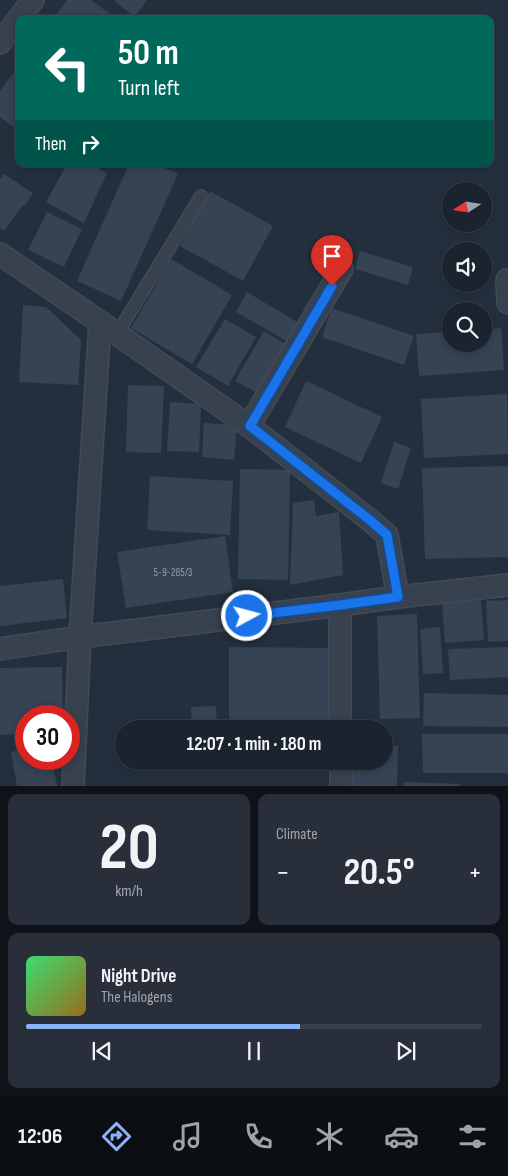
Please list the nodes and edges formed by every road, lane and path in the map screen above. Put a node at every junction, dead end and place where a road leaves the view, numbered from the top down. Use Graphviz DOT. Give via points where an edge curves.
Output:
graph roads {
  1 [pos="32,0"];
  2 [pos="21,15"];
  3 [pos="15,23"];
  4 [pos="0,43"];
  5 [pos="201,196"];
  6 [pos="0,254"];
  7 [pos="342,269"];
  8 [pos="507,280"];
  9 [pos="508,303"];
  10 [pos="100,322"];
  11 [pos="117,334"];
  12 [pos="250,426"];
  13 [pos="508,585"];
  14 [pos="398,597"];
  15 [pos="340,605"];
  16 [pos="80,637"];
  17 [pos="0,649"];
  18 [pos="340,720"];
  19 [pos="341,770"];
  20 [pos="73,786"];
  21 [pos="341,786"];
  1 -- 2 [label="street"];
  3 -- 4 [label="street"];
  5 -- 11 [label="lane"];
  6 -- 10 [label="street"];
  7 -- 12 [label="street"];
  8 -- 9 [label="street"];
  10 -- 11 [label="street"];
  10 -- 16 [label="street"];
  11 -- 12 [label="street"];
  12 -- 14 [label="street" via="387,535"];
  13 -- 14 [label="street"];
  14 -- 15 [label="street"];
  15 -- 16 [label="street"];
  15 -- 18 [label="street"];
  16 -- 17 [label="street"];
  16 -- 20 [label="street"];
  19 -- 21 [label="street"];
}
